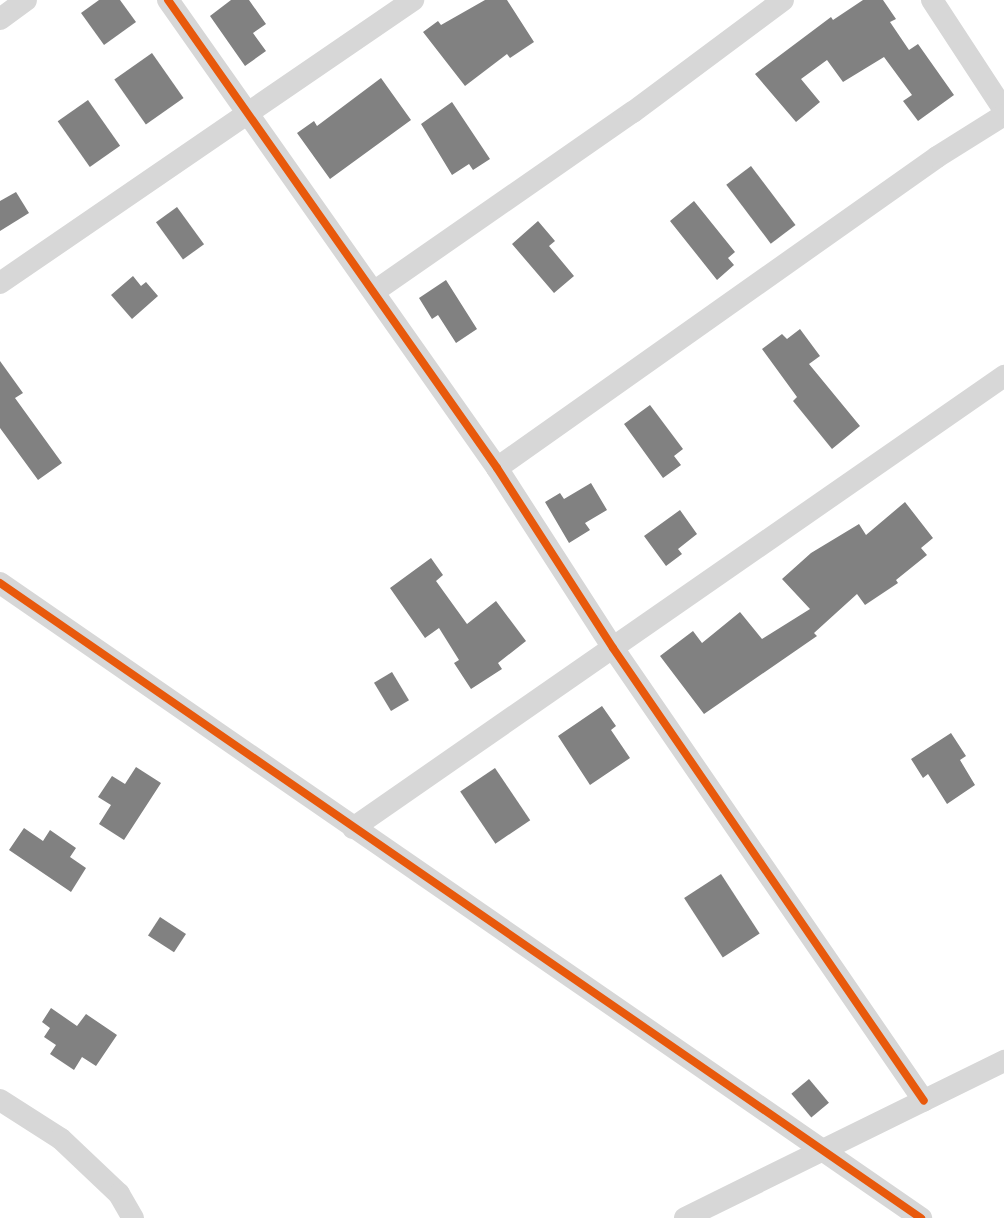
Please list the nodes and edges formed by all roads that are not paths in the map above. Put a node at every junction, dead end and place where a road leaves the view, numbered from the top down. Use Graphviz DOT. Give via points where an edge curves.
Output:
graph roads {
  1 [pos="26,0"];
  2 [pos="168,0"];
  3 [pos="413,0"];
  4 [pos="783,0"];
  5 [pos="932,0"];
  6 [pos="0,19"];
  7 [pos="250,112"];
  8 [pos="1004,112"];
  9 [pos="0,283"];
  10 [pos="375,291"];
  11 [pos="1004,376"];
  12 [pos="497,468"];
  13 [pos="0,583"];
  14 [pos="613,648"];
  15 [pos="353,828"];
  16 [pos="1004,1061"];
  17 [pos="0,1100"];
  18 [pos="924,1101"];
  19 [pos="820,1150"];
  20 [pos="133,1218"];
  21 [pos="685,1218"];
  22 [pos="921,1218"];
  1 -- 6 [label="street"];
  2 -- 7 [label="street"];
  3 -- 7 [label="street"];
  4 -- 10 [label="street" via="633,112"];
  5 -- 8 [label="street"];
  7 -- 9 [label="street"];
  7 -- 10 [label="street"];
  8 -- 12 [label="street"];
  10 -- 12 [label="street"];
  11 -- 14 [label="street"];
  12 -- 14 [label="street"];
  13 -- 15 [label="street"];
  14 -- 15 [label="street"];
  14 -- 18 [label="street"];
  15 -- 19 [label="street"];
  16 -- 18 [label="street"];
  17 -- 20 [label="street" via="61,1139 119,1194"];
  18 -- 19 [label="street"];
  19 -- 21 [label="street"];
  19 -- 22 [label="street"];
}
